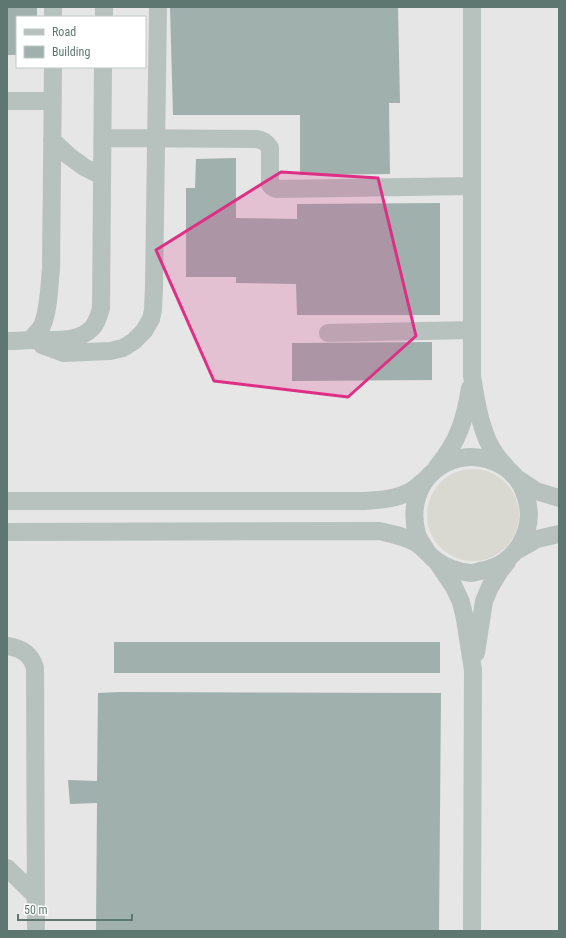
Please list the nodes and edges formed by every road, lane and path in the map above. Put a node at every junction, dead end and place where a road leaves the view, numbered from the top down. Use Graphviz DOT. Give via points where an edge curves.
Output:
graph roads {
  1 [pos="158,7"];
  2 [pos="472,7"];
  3 [pos="103,68"];
  4 [pos="56,70"];
  5 [pos="7,101"];
  6 [pos="52,101"];
  7 [pos="103,138"];
  8 [pos="52,140"];
  9 [pos="102,176"];
  10 [pos="472,186"];
  11 [pos="472,330"];
  12 [pos="328,333"];
  13 [pos="30,340"];
  14 [pos="7,341"];
  15 [pos="472,376"];
  16 [pos="512,473"];
  17 [pos="430,475"];
  18 [pos="559,498"];
  19 [pos="7,501"];
  20 [pos="7,532"];
  21 [pos="559,534"];
  22 [pos="512,555"];
  23 [pos="431,556"];
  24 [pos="7,646"];
  25 [pos="473,670"];
  26 [pos="7,868"];
  27 [pos="36,896"];
  28 [pos="36,931"];
  29 [pos="472,931"];
  1 -- 13 [label="street, bridge" via="154,310 144,331 123,348 64,353"];
  2 -- 10 [label="street"];
  3 -- 7 [label="street"];
  4 -- 6 [label="street"];
  5 -- 6 [label="street"];
  6 -- 8 [label="street"];
  7 -- 9 [label="street"];
  7 -- 10 [label="street" via="262,140 270,148 270,185 276,189"];
  8 -- 9 [label="street" via="84,167"];
  8 -- 13 [label="street" via="51,270 48,299 41,327"];
  9 -- 13 [label="street" via="101,308 98,318 93,328 74,339"];
  10 -- 11 [label="street"];
  11 -- 12 [label="street"];
  11 -- 15 [label="street"];
  13 -- 14 [label="street"];
  15 -- 16 [label="street" via="487,439 496,455"];
  15 -- 17 [label="street" via="466,410 457,438"];
  16 -- 17 [label="street" via="494,461 479,457 463,457 448,462"];
  16 -- 18 [label="street" via="536,491"];
  16 -- 22 [label="street" via="524,491 529,506 529,522 524,537"];
  17 -- 19 [label="street" via="414,490 384,500"];
  17 -- 23 [label="street" via="417,496 414,516 417,535"];
  20 -- 23 [label="street" via="379,531 406,538 418,544"];
  21 -- 22 [label="street" via="537,539"];
  22 -- 23 [label="street" via="491,569 472,573 452,570"];
  22 -- 25 [label="street" via="498,572 484,601"];
  23 -- 25 [label="street" via="454,587 461,602"];
  24 -- 27 [label="street" via="21,649 28,654 35,668"];
  25 -- 29 [label="street"];
  26 -- 27 [label="street"];
  27 -- 28 [label="street"];
}
